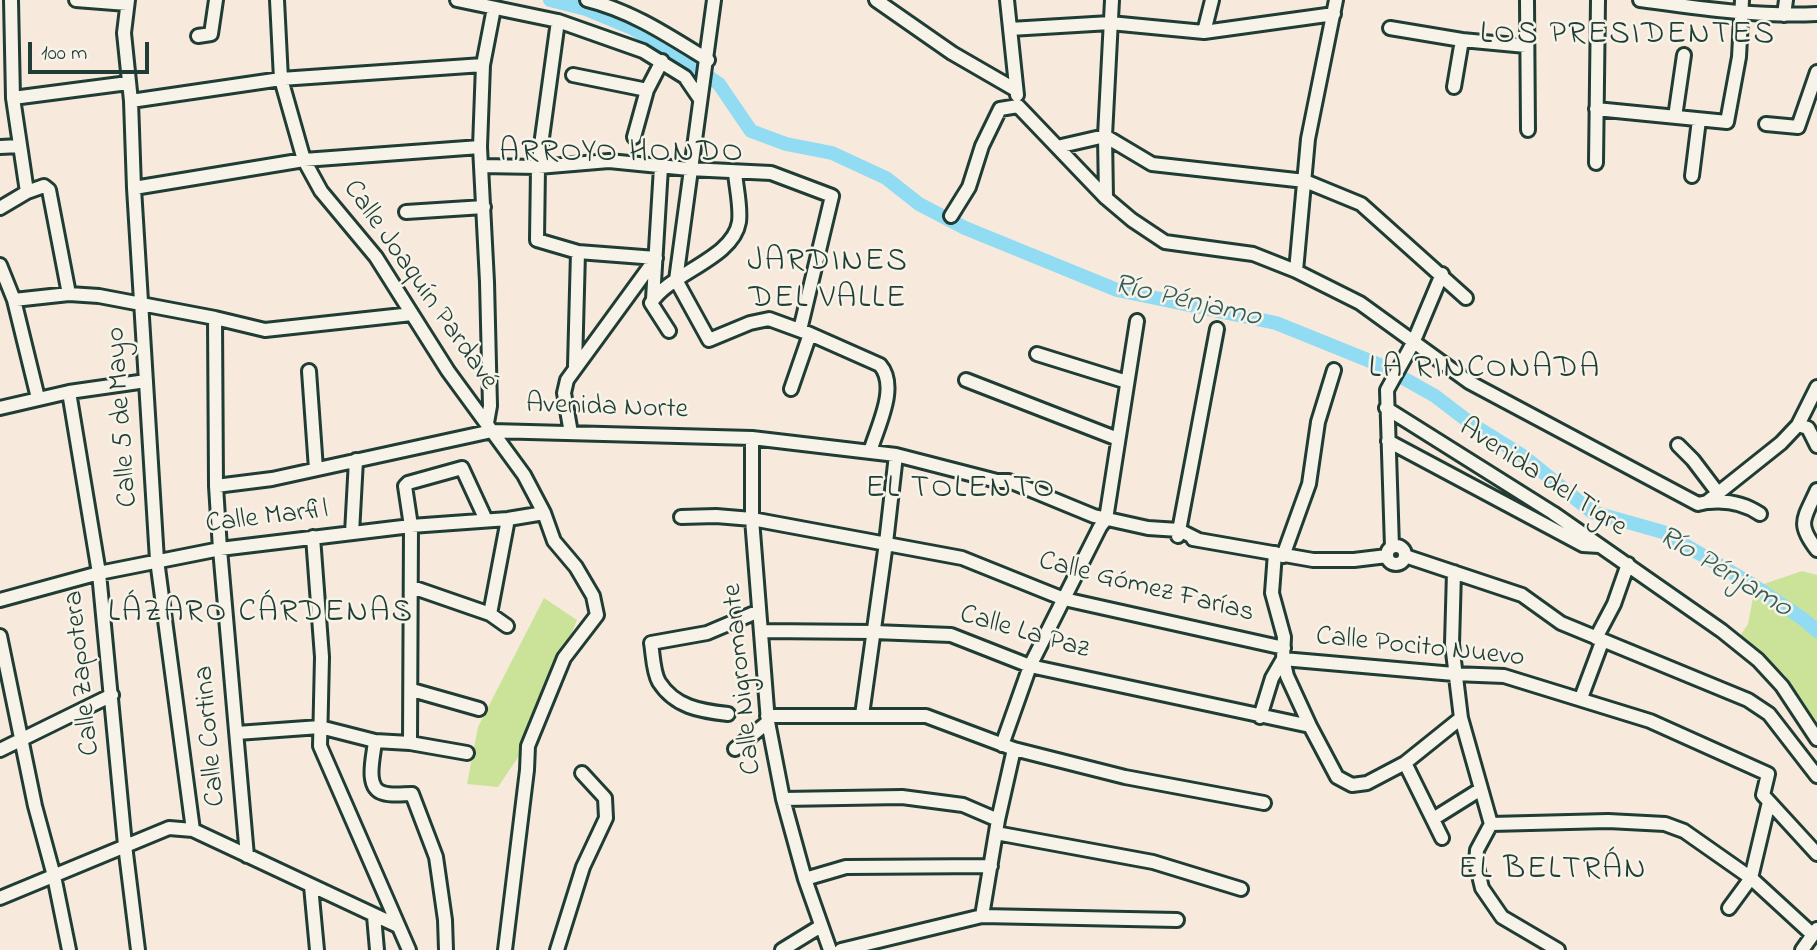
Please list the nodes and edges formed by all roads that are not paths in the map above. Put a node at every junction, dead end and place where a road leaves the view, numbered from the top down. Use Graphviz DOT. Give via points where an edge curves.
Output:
graph roads {
  1 [pos="11,0"];
  2 [pos="76,0"];
  3 [pos="216,0"];
  4 [pos="277,0"];
  5 [pos="457,0"];
  6 [pos="587,0"];
  7 [pos="714,0"];
  8 [pos="876,0"];
  9 [pos="1007,0"];
  10 [pos="1112,0"];
  11 [pos="1212,0"];
  12 [pos="1336,0"];
  13 [pos="1527,0"];
  14 [pos="1598,0"];
  15 [pos="1640,0"];
  16 [pos="1787,0"];
  17 [pos="127,2"];
  18 [pos="1697,4"];
  19 [pos="1741,6"];
  20 [pos="494,8"];
  21 [pos="1817,13"];
  22 [pos="1334,14"];
  23 [pos="1784,15"];
  24 [pos="558,22"];
  25 [pos="1110,23"];
  26 [pos="1010,29"];
  27 [pos="1391,29"];
  28 [pos="1204,32"];
  29 [pos="5,33"];
  30 [pos="198,36"];
  31 [pos="1462,40"];
  32 [pos="1526,46"];
  33 [pos="1684,55"];
  34 [pos="662,61"];
  35 [pos="483,65"];
  36 [pos="706,65"];
  37 [pos="1817,72"];
  38 [pos="573,75"];
  39 [pos="281,79"];
  40 [pos="128,83"];
  41 [pos="1454,87"];
  42 [pos="647,90"];
  43 [pos="1016,90"];
  44 [pos="700,94"];
  45 [pos="13,98"];
  46 [pos="131,101"];
  47 [pos="1018,106"];
  48 [pos="1596,109"];
  49 [pos="1675,117"];
  50 [pos="1699,120"];
  51 [pos="1766,124"];
  52 [pos="1528,130"];
  53 [pos="634,136"];
  54 [pos="1105,136"];
  55 [pos="20,146"];
  56 [pos="480,146"];
  57 [pos="0,147"];
  58 [pos="1057,147"];
  59 [pos="304,160"];
  60 [pos="1596,163"];
  61 [pos="481,166"];
  62 [pos="538,167"];
  63 [pos="662,167"];
  64 [pos="689,169"];
  65 [pos="734,172"];
  66 [pos="1692,176"];
  67 [pos="1305,181"];
  68 [pos="134,188"];
  69 [pos="27,192"];
  70 [pos="1110,201"];
  71 [pos="484,207"];
  72 [pos="0,208"];
  73 [pos="406,212"];
  74 [pos="951,216"];
  75 [pos="578,252"];
  76 [pos="656,258"];
  77 [pos="0,265"];
  78 [pos="1296,271"];
  79 [pos="1441,274"];
  80 [pos="676,280"];
  81 [pos="69,294"];
  82 [pos="1466,298"];
  83 [pos="13,300"];
  84 [pos="652,301"];
  85 [pos="141,305"];
  86 [pos="412,314"];
  87 [pos="215,318"];
  88 [pos="1137,321"];
  89 [pos="1217,329"];
  90 [pos="669,331"];
  91 [pos="805,332"];
  92 [pos="1413,343"];
  93 [pos="1037,354"];
  94 [pos="575,367"];
  95 [pos="1335,370"];
  96 [pos="309,371"];
  97 [pos="146,380"];
  98 [pos="966,380"];
  99 [pos="1127,382"];
  100 [pos="1817,387"];
  101 [pos="791,389"];
  102 [pos="69,392"];
  103 [pos="38,398"];
  104 [pos="0,408"];
  105 [pos="1386,408"];
  106 [pos="490,427"];
  107 [pos="1808,427"];
  108 [pos="571,433"];
  109 [pos="752,438"];
  110 [pos="1118,439"];
  111 [pos="1388,441"];
  112 [pos="1678,445"];
  113 [pos="1817,446"];
  114 [pos="870,452"];
  115 [pos="896,455"];
  116 [pos="356,460"];
  117 [pos="316,469"];
  118 [pos="216,486"];
  119 [pos="1817,490"];
  120 [pos="1718,493"];
  121 [pos="1707,502"];
  122 [pos="544,513"];
  123 [pos="1760,514"];
  124 [pos="681,517"];
  125 [pos="508,519"];
  126 [pos="752,519"];
  127 [pos="486,520"];
  128 [pos="1103,523"];
  129 [pos="411,526"];
  130 [pos="352,533"];
  131 [pos="1178,533"];
  132 [pos="313,537"];
  133 [pos="886,543"];
  134 [pos="1603,547"];
  135 [pos="220,549"];
  136 [pos="1817,550"];
  137 [pos="1389,552"];
  138 [pos="1279,554"];
  139 [pos="157,560"];
  140 [pos="1629,564"];
  141 [pos="1454,572"];
  142 [pos="99,573"];
  143 [pos="412,587"];
  144 [pos="1064,599"];
  145 [pos="0,600"];
  146 [pos="759,611"];
  147 [pos="490,614"];
  148 [pos="508,626"];
  149 [pos="761,631"];
  150 [pos="874,632"];
  151 [pos="0,636"];
  152 [pos="1599,640"];
  153 [pos="1283,654"];
  154 [pos="1030,666"];
  155 [pos="1454,674"];
  156 [pos="412,690"];
  157 [pos="111,695"];
  158 [pos="1581,698"];
  159 [pos="479,709"];
  160 [pos="728,714"];
  161 [pos="862,715"];
  162 [pos="1260,716"];
  163 [pos="1461,718"];
  164 [pos="768,719"];
  165 [pos="1310,726"];
  166 [pos="320,727"];
  167 [pos="237,733"];
  168 [pos="1817,739"];
  169 [pos="375,740"];
  170 [pos="21,741"];
  171 [pos="410,743"];
  172 [pos="1008,747"];
  173 [pos="735,749"];
  174 [pos="0,750"];
  175 [pos="467,753"];
  176 [pos="1405,763"];
  177 [pos="582,773"];
  178 [pos="1817,776"];
  179 [pos="1481,789"];
  180 [pos="783,799"];
  181 [pos="1769,802"];
  182 [pos="1264,803"];
  183 [pos="998,820"];
  184 [pos="1433,820"];
  185 [pos="1491,824"];
  186 [pos="193,830"];
  187 [pos="996,833"];
  188 [pos="1443,838"];
  189 [pos="125,845"];
  190 [pos="1817,855"];
  191 [pos="247,856"];
  192 [pos="991,866"];
  193 [pos="54,876"];
  194 [pos="1751,878"];
  195 [pos="805,879"];
  196 [pos="311,886"];
  197 [pos="1241,888"];
  198 [pos="0,898"];
  199 [pos="1729,908"];
  200 [pos="374,916"];
  201 [pos="982,916"];
  202 [pos="1177,920"];
  203 [pos="398,926"];
  204 [pos="821,926"];
  205 [pos="1814,931"];
  206 [pos="69,950"];
  207 [pos="138,950"];
  208 [pos="317,950"];
  209 [pos="377,950"];
  210 [pos="409,950"];
  211 [pos="446,950"];
  212 [pos="505,950"];
  213 [pos="557,950"];
  214 [pos="782,950"];
  215 [pos="830,950"];
  216 [pos="841,950"];
  217 [pos="1558,950"];
  218 [pos="1802,950"];
  1 -- 29 [label="street"];
  2 -- 17 [label="street"];
  3 -- 30 [label="street" via="211,34"];
  4 -- 39 [label="street, Calle Joaquín Pardavé"];
  5 -- 20 [label="street"];
  6 -- 36 [label="street" via="613,6 661,31"];
  7 -- 36 [label="street"];
  8 -- 43 [label="street"];
  9 -- 26 [label="street"];
  10 -- 25 [label="street"];
  11 -- 28 [label="street"];
  12 -- 22 [label="street"];
  13 -- 32 [label="street"];
  14 -- 48 [label="street"];
  15 -- 18 [label="street"];
  16 -- 23 [label="street"];
  17 -- 40 [label="street, Calle 5 de Mayo"];
  18 -- 19 [label="street"];
  19 -- 23 [label="street"];
  19 -- 50 [label="street" via="1739,57 1727,122"];
  20 -- 24 [label="street"];
  20 -- 35 [label="street"];
  21 -- 23 [label="street"];
  22 -- 28 [label="street"];
  22 -- 67 [label="street" via="1308,139"];
  24 -- 34 [label="street"];
  24 -- 62 [label="street"];
  25 -- 26 [label="street"];
  25 -- 28 [label="street"];
  25 -- 54 [label="street"];
  26 -- 43 [label="street"];
  27 -- 31 [label="street"];
  29 -- 45 [label="street"];
  31 -- 32 [label="street"];
  31 -- 41 [label="street"];
  32 -- 52 [label="street"];
  33 -- 49 [label="street"];
  34 -- 42 [label="street"];
  34 -- 44 [label="street"];
  35 -- 39 [label="street"];
  35 -- 56 [label="street"];
  36 -- 44 [label="street"];
  37 -- 51 [label="street" via="1798,127"];
  38 -- 42 [label="street"];
  39 -- 46 [label="street"];
  39 -- 59 [label="street, Calle Joaquín Pardavé"];
  40 -- 45 [label="street"];
  40 -- 46 [label="street, Calle 5 de Mayo"];
  42 -- 53 [label="street"];
  43 -- 47 [label="street"];
  44 -- 64 [label="street"];
  45 -- 55 [label="street"];
  46 -- 68 [label="street, Calle 5 de Mayo"];
  47 -- 58 [label="street"];
  47 -- 74 [label="street" via="1000,109 969,187"];
  48 -- 49 [label="street"];
  48 -- 60 [label="street"];
  49 -- 50 [label="street"];
  50 -- 66 [label="street"];
  54 -- 58 [label="street"];
  54 -- 67 [label="street" via="1152,164"];
  54 -- 70 [label="street"];
  55 -- 57 [label="street"];
  55 -- 69 [label="street"];
  56 -- 59 [label="street"];
  56 -- 61 [label="street"];
  58 -- 70 [label="street"];
  59 -- 68 [label="street"];
  59 -- 86 [label="street, Calle Joaquín Pardavé" via="321,191 376,257"];
  61 -- 62 [label="street"];
  61 -- 71 [label="street"];
  62 -- 63 [label="street" via="609,161"];
  62 -- 75 [label="street" via="537,240"];
  63 -- 64 [label="street"];
  63 -- 76 [label="street"];
  64 -- 65 [label="street"];
  64 -- 80 [label="street"];
  65 -- 80 [label="street" via="736,232 707,261"];
  65 -- 91 [label="street" via="771,173 832,196"];
  67 -- 78 [label="street"];
  67 -- 79 [label="street" via="1361,204"];
  68 -- 85 [label="street, Calle 5 de Mayo"];
  69 -- 72 [label="street"];
  69 -- 81 [label="street" via="44,186 49,190"];
  70 -- 78 [label="street" via="1166,242 1253,254"];
  71 -- 73 [label="street"];
  71 -- 106 [label="street"];
  75 -- 76 [label="street"];
  75 -- 94 [label="street"];
  76 -- 84 [label="street"];
  76 -- 94 [label="street"];
  77 -- 83 [label="street"];
  78 -- 92 [label="street" via="1360,303"];
  79 -- 82 [label="street"];
  79 -- 92 [label="street"];
  80 -- 84 [label="street"];
  80 -- 91 [label="street" via="709,340 769,319"];
  81 -- 83 [label="street"];
  81 -- 85 [label="street"];
  83 -- 103 [label="street"];
  84 -- 90 [label="street"];
  85 -- 87 [label="street"];
  85 -- 97 [label="street, Calle 5 de Mayo"];
  86 -- 87 [label="street" via="265,330"];
  86 -- 106 [label="street, Calle Joaquín Pardavé"];
  87 -- 118 [label="street, Calle Cortina"];
  88 -- 99 [label="street"];
  89 -- 131 [label="street"];
  91 -- 101 [label="street"];
  91 -- 114 [label="street" via="880,365 887,373 887,397"];
  92 -- 105 [label="street" via="1387,390"];
  92 -- 121 [label="street" via="1469,382 1689,500"];
  93 -- 99 [label="street"];
  94 -- 108 [label="street" via="564,393"];
  95 -- 138 [label="street" via="1318,422 1309,484"];
  96 -- 117 [label="street"];
  97 -- 102 [label="street"];
  97 -- 139 [label="street, Calle 5 de Mayo"];
  98 -- 110 [label="street"];
  99 -- 110 [label="street"];
  100 -- 107 [label="street"];
  102 -- 103 [label="street"];
  102 -- 142 [label="street, Calle Zapotera"];
  103 -- 104 [label="street"];
  105 -- 111 [label="street"];
  105 -- 134 [label="street, Avenida del Tigre"];
  106 -- 108 [label="street, Avenida Norte"];
  106 -- 116 [label="street, Avenida Norte"];
  106 -- 122 [label="street, Calle Joaquín Pardavé"];
  107 -- 113 [label="street"];
  107 -- 120 [label="street"];
  108 -- 109 [label="street, Avenida Norte"];
  109 -- 114 [label="street, Avenida Norte"];
  109 -- 126 [label="street, Calle Nigromante"];
  110 -- 128 [label="street"];
  111 -- 134 [label="street" via="1583,545"];
  111 -- 137 [label="street"];
  112 -- 120 [label="street"];
  114 -- 115 [label="street, Avenida Norte"];
  115 -- 128 [label="street, Avenida Norte" via="981,475 1005,489"];
  115 -- 133 [label="street"];
  116 -- 117 [label="street, Avenida Norte"];
  116 -- 130 [label="street"];
  117 -- 118 [label="street, Avenida Norte"];
  118 -- 135 [label="street, Calle Cortina"];
  119 -- 136 [label="street" via="1803,521 1805,536"];
  120 -- 121 [label="street"];
  121 -- 123 [label="street" via="1722,500"];
  122 -- 125 [label="street, Calle Marfil"];
  122 -- 212 [label="street, Calle Joaquín Pardavé" via="554,541 593,596 597,615 564,658 528,746"];
  124 -- 126 [label="street, Calle Gómez Farías"];
  125 -- 127 [label="street, Calle Marfil"];
  125 -- 147 [label="street"];
  126 -- 133 [label="street, Calle Gómez Farías"];
  126 -- 146 [label="street, Calle Nigromante"];
  127 -- 129 [label="street, Calle Marfil"];
  127 -- 129 [label="street" via="465,471 456,468 405,486"];
  128 -- 131 [label="street, Avenida Norte" via="1145,536"];
  128 -- 144 [label="street"];
  129 -- 130 [label="street, Calle Marfil"];
  129 -- 143 [label="street"];
  130 -- 132 [label="street, Calle Marfil"];
  131 -- 138 [label="street, Avenida Norte"];
  132 -- 135 [label="street, Calle Marfil"];
  132 -- 166 [label="street" via="322,657"];
  133 -- 144 [label="street, Calle Gómez Farías" via="962,558"];
  133 -- 150 [label="street"];
  134 -- 140 [label="street, Avenida del Tigre"];
  135 -- 139 [label="street, Calle Marfil"];
  135 -- 167 [label="street, Calle Cortina"];
  137 -- 138 [label="street, Avenida Norte" via="1354,560"];
  137 -- 141 [label="street, Avenida Norte" via="1389,561 1397,565 1405,556"];
  138 -- 153 [label="street" via="1272,593 1284,637"];
  139 -- 142 [label="street, Calle Marfil"];
  139 -- 186 [label="street, Calle 5 de Mayo"];
  140 -- 152 [label="street"];
  140 -- 168 [label="street, Avenida del Tigre" via="1758,660 1782,686"];
  141 -- 152 [label="street" via="1522,595 1561,623"];
  141 -- 155 [label="street"];
  142 -- 145 [label="street, Calle Marfil"];
  142 -- 157 [label="street, Calle Zapotera"];
  143 -- 147 [label="street"];
  143 -- 156 [label="street"];
  144 -- 153 [label="street, Calle Gómez Farías"];
  144 -- 154 [label="street"];
  146 -- 149 [label="street, Calle Nigromante"];
  146 -- 160 [label="street" via="706,633 651,643 658,680 677,702"];
  147 -- 148 [label="street"];
  149 -- 150 [label="street, Calle La Paz"];
  149 -- 164 [label="street, Calle Nigromante"];
  150 -- 154 [label="street, Calle La Paz" via="951,635"];
  150 -- 161 [label="street"];
  151 -- 170 [label="street"];
  152 -- 158 [label="street"];
  152 -- 178 [label="street" via="1748,700 1769,714"];
  153 -- 155 [label="street, Calle Pocito Nuevo"];
  153 -- 162 [label="street"];
  153 -- 165 [label="street" via="1287,676"];
  154 -- 162 [label="street, Calle La Paz"];
  154 -- 172 [label="street"];
  155 -- 158 [label="street, Calle Pocito Nuevo" via="1504,676"];
  155 -- 163 [label="street"];
  156 -- 159 [label="street"];
  156 -- 171 [label="street"];
  157 -- 170 [label="street"];
  157 -- 189 [label="street, Calle Zapotera"];
  158 -- 181 [label="street, Calle Pocito Nuevo" via="1650,721 1768,774 1763,795"];
  161 -- 164 [label="street"];
  161 -- 172 [label="street" via="926,716"];
  162 -- 165 [label="street, Calle La Paz"];
  163 -- 176 [label="street"];
  163 -- 179 [label="street"];
  164 -- 173 [label="street"];
  164 -- 180 [label="street, Calle Nigromante"];
  165 -- 176 [label="street" via="1337,777 1352,785 1367,783"];
  166 -- 167 [label="street"];
  166 -- 169 [label="street"];
  166 -- 203 [label="street" via="320,746"];
  167 -- 191 [label="street, Calle Cortina"];
  169 -- 171 [label="street"];
  169 -- 211 [label="street" via="372,780 377,790 412,794 436,857"];
  170 -- 174 [label="street"];
  170 -- 193 [label="street"];
  171 -- 175 [label="street"];
  172 -- 182 [label="street" via="1125,777"];
  172 -- 183 [label="street"];
  176 -- 184 [label="street"];
  177 -- 213 [label="street" via="605,798 606,818 583,867"];
  179 -- 184 [label="street"];
  179 -- 185 [label="street"];
  180 -- 183 [label="street" via="902,797 963,805"];
  180 -- 195 [label="street, Calle Nigromante"];
  181 -- 190 [label="street"];
  181 -- 194 [label="street"];
  183 -- 187 [label="street"];
  184 -- 188 [label="street"];
  185 -- 194 [label="street" via="1665,824 1684,831"];
  185 -- 217 [label="street" via="1477,850 1482,888 1502,917"];
  186 -- 189 [label="street" via="169,828"];
  186 -- 191 [label="street"];
  187 -- 192 [label="street"];
  187 -- 197 [label="street" via="1153,862"];
  189 -- 193 [label="street"];
  189 -- 207 [label="street, Calle Zapotera"];
  191 -- 196 [label="street"];
  192 -- 195 [label="street" via="846,867"];
  192 -- 201 [label="street"];
  193 -- 198 [label="street"];
  193 -- 206 [label="street"];
  194 -- 199 [label="street"];
  194 -- 205 [label="street"];
  195 -- 204 [label="street, Calle Nigromante"];
  196 -- 200 [label="street"];
  196 -- 208 [label="street"];
  200 -- 203 [label="street"];
  200 -- 209 [label="street"];
  201 -- 202 [label="street"];
  201 -- 216 [label="street"];
  203 -- 210 [label="street"];
  204 -- 214 [label="street"];
  204 -- 215 [label="street, Calle Nigromante"];
  205 -- 218 [label="street"];
}
